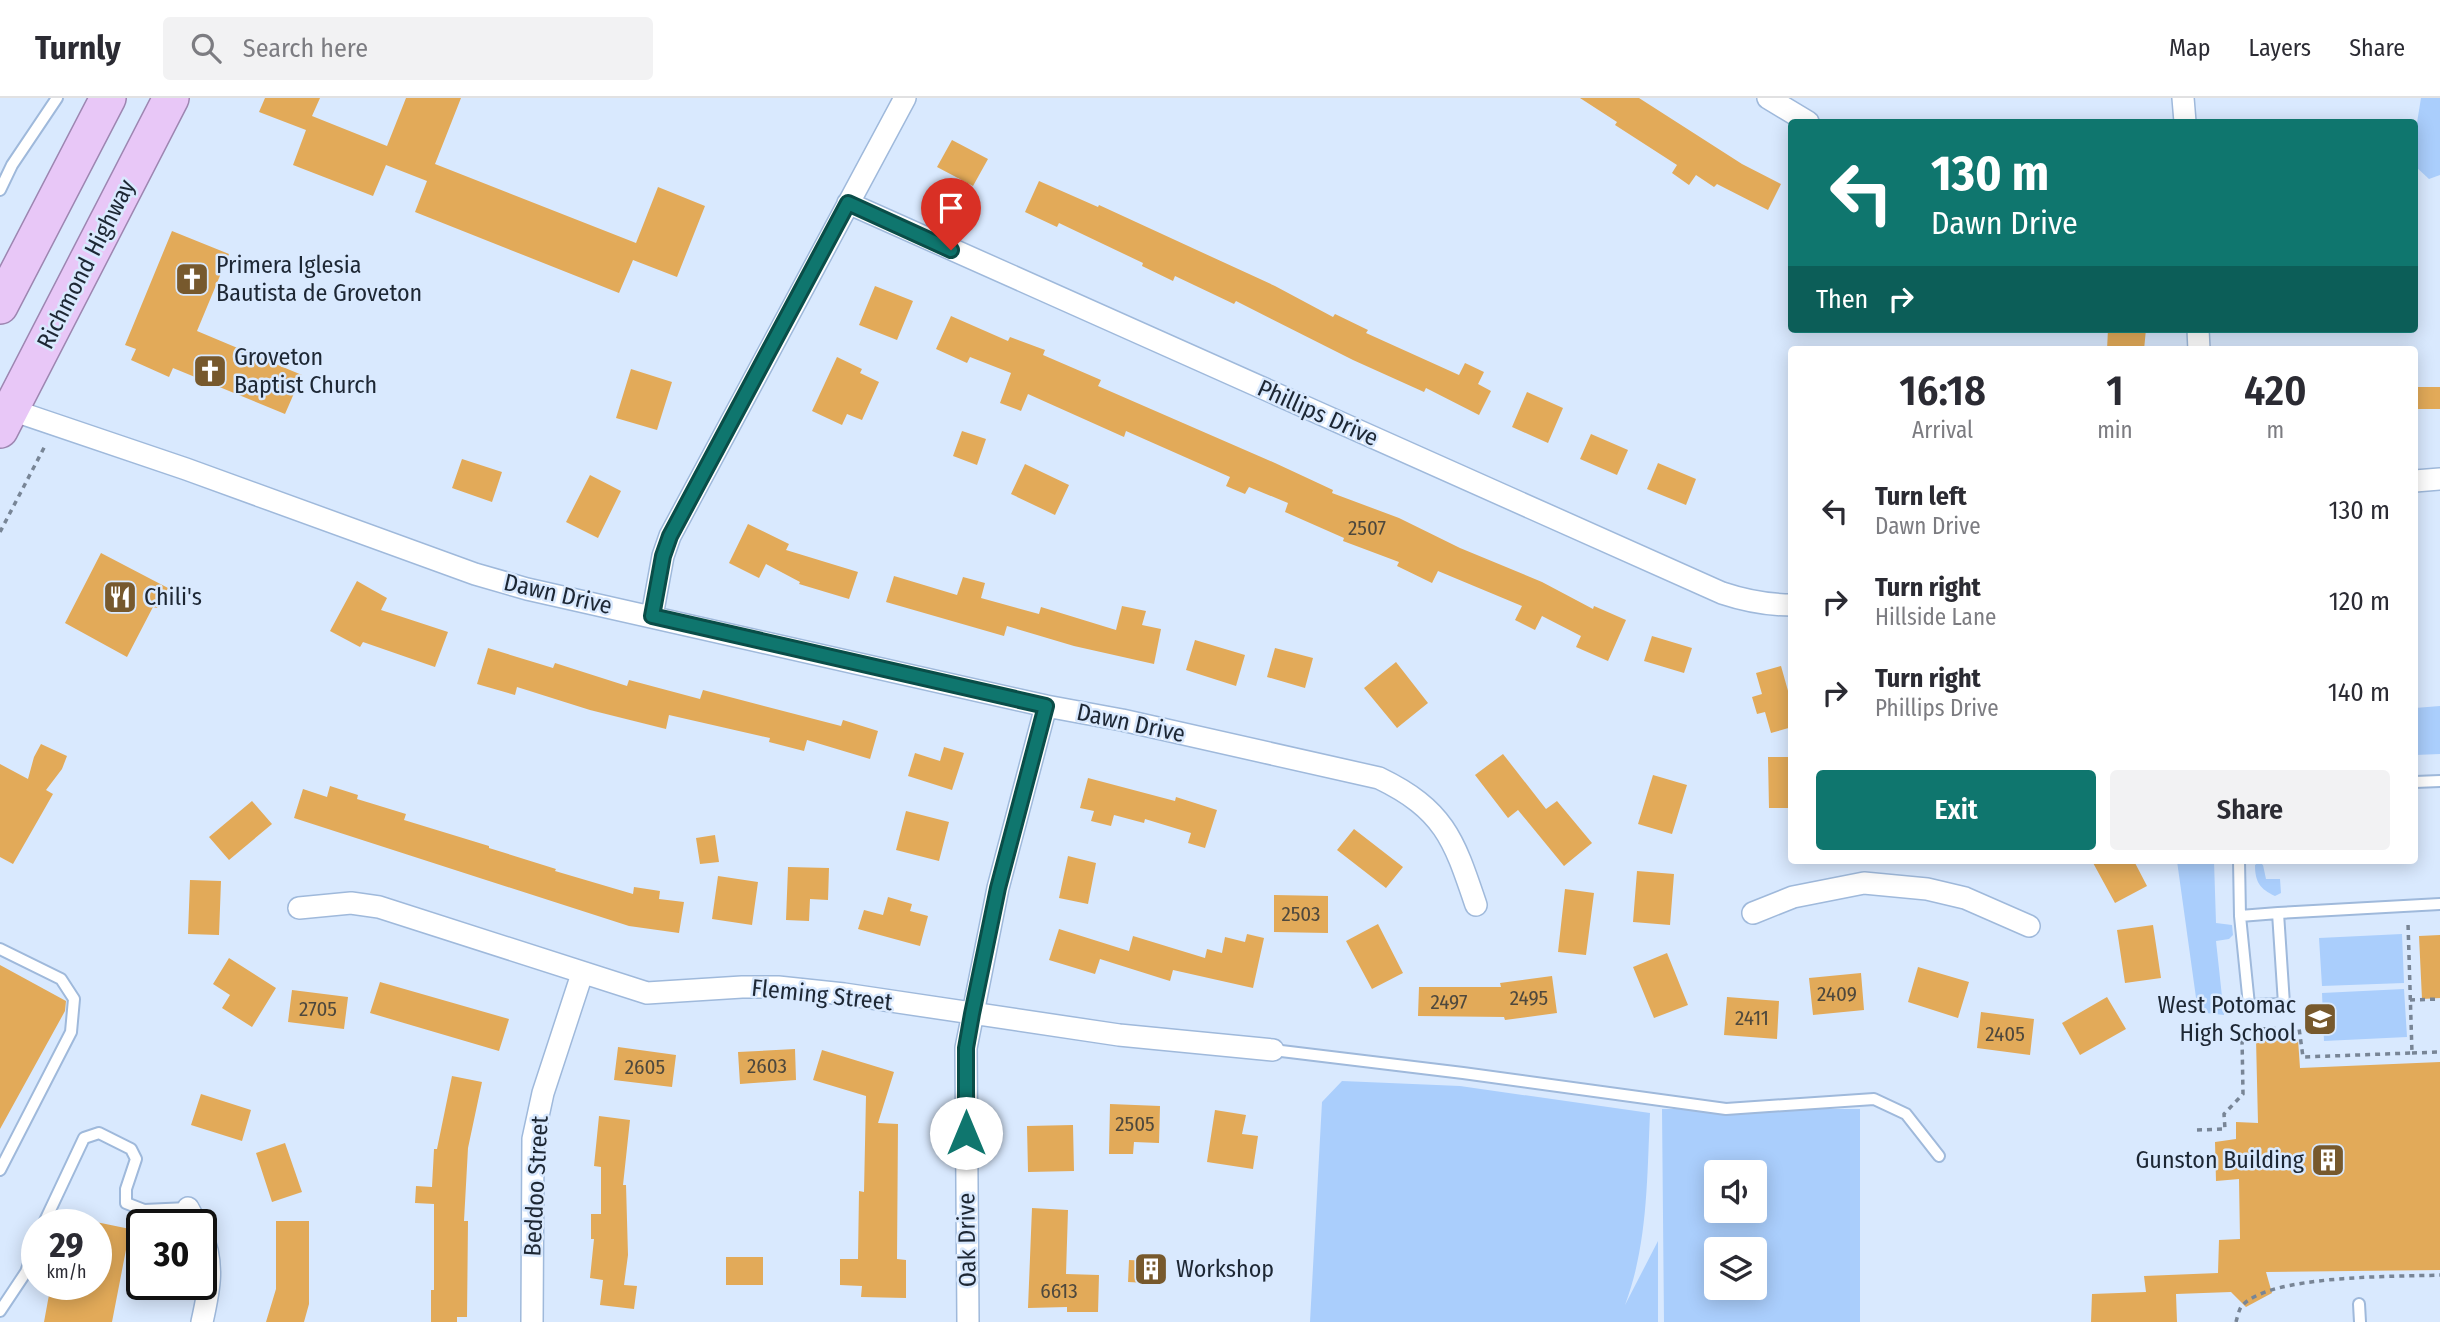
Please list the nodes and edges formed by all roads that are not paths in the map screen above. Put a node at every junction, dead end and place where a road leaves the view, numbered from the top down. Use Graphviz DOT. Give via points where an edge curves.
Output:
graph roads {
  1 [pos="57,98"];
  2 [pos="108,98"];
  3 [pos="171,98"];
  4 [pos="905,98"];
  5 [pos="1768,98"];
  6 [pos="2183,98"];
  7 [pos="1803,119"];
  8 [pos="2185,119"];
  9 [pos="0,190"];
  10 [pos="848,203"];
  11 [pos="0,306"];
  12 [pos="3,415"];
  13 [pos="2440,479"];
  14 [pos="2418,481"];
  15 [pos="1788,606"];
  16 [pos="652,616"];
  17 [pos="1046,706"];
  18 [pos="2440,781"];
  19 [pos="2418,782"];
  20 [pos="1863,864"];
  21 [pos="2239,864"];
  22 [pos="1864,883"];
  23 [pos="2440,904"];
  24 [pos="1476,905"];
  25 [pos="299,908"];
  26 [pos="1753,913"];
  27 [pos="2278,913"];
  28 [pos="2240,916"];
  29 [pos="2029,926"];
  30 [pos="0,949"];
  31 [pos="582,974"];
  32 [pos="972,1014"];
  33 [pos="1273,1050"];
  34 [pos="1939,1156"];
  35 [pos="0,1170"];
  36 [pos="51,1209"];
  37 [pos="142,1209"];
  38 [pos="21,1280"];
  39 [pos="207,1300"];
  40 [pos="2360,1304"];
  41 [pos="0,1311"];
  42 [pos="202,1322"];
  43 [pos="532,1322"];
  44 [pos="968,1322"];
  45 [pos="2360,1322"];
  1 -- 9 [label="lane"];
  2 -- 11 [label="highway"];
  3 -- 12 [label="highway, Richmond Highway"];
  4 -- 10 [label="street"];
  5 -- 7 [label="street"];
  6 -- 8 [label="street"];
  10 -- 15 [label="street, Phillips Drive" via="1722,593"];
  10 -- 16 [label="street" via="670,536"];
  12 -- 16 [label="street, Dawn Drive" via="54,425 186,469 475,574"];
  13 -- 14 [label="street"];
  16 -- 17 [label="street, Dawn Drive"];
  17 -- 24 [label="street, Dawn Drive" via="1380,778 1404,790 1448,833"];
  17 -- 32 [label="street, Oak Drive" via="998,888"];
  18 -- 19 [label="lane"];
  20 -- 22 [label="street"];
  21 -- 28 [label="lane"];
  22 -- 26 [label="street" via="1793,897"];
  22 -- 29 [label="street" via="1965,898"];
  23 -- 27 [label="lane"];
  25 -- 31 [label="street, Fleming Street" via="351,903 379,907"];
  27 -- 28 [label="lane"];
  27 -- 28 [label="lane" via="2284,1004 2249,1005"];
  30 -- 35 [label="lane" via="61,979 74,999 71,1032"];
  31 -- 32 [label="street, Fleming Street" via="647,993 778,987"];
  31 -- 43 [label="street, Beddoo Street" via="543,1093 533,1139"];
  32 -- 33 [label="street, Fleming Street"];
  32 -- 44 [label="street, Oak Drive" via="966,1048"];
  33 -- 34 [label="lane" via="1726,1109 1874,1099 1906,1114"];
  36 -- 37 [label="lane" via="84,1138 99,1133 131,1149 136,1159 125,1202"];
  38 -- 41 [label="lane"];
  39 -- 42 [label="street"];
  40 -- 45 [label="lane"];
}
